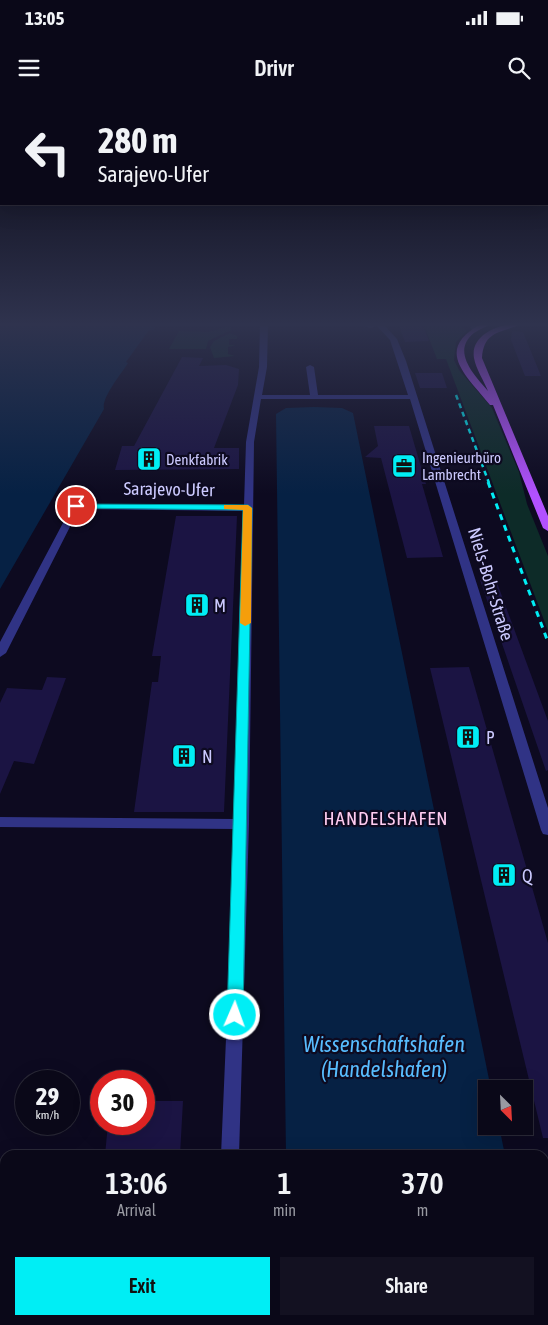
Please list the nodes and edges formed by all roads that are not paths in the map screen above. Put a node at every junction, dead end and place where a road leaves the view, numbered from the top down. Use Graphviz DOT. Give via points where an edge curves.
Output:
graph roads {
  1 [pos="260,380"];
  2 [pos="312,380"];
  3 [pos="408,380"];
  4 [pos="473,380"];
  5 [pos="487,380"];
  6 [pos="257,397"];
  7 [pos="413,397"];
  8 [pos="314,398"];
  9 [pos="502,416"];
  10 [pos="248,508"];
  11 [pos="548,528"];
  12 [pos="0,653"];
  13 [pos="0,822"];
  14 [pos="242,824"];
  15 [pos="548,830"];
  16 [pos="230,1150"];
  1 -- 6 [label="street"];
  2 -- 8 [label="street"];
  3 -- 7 [label="street, Niels-Bohr-Straße"];
  4 -- 9 [label="main road"];
  5 -- 9 [label="main road"];
  6 -- 8 [label="street"];
  6 -- 10 [label="street" via="250,442"];
  7 -- 8 [label="street"];
  7 -- 15 [label="street, Niels-Bohr-Straße"];
  9 -- 11 [label="main road"];
  10 -- 12 [label="street, Sarajevo-Ufer" via="76,506"];
  10 -- 14 [label="street"];
  13 -- 14 [label="street"];
  14 -- 16 [label="street"];
}
